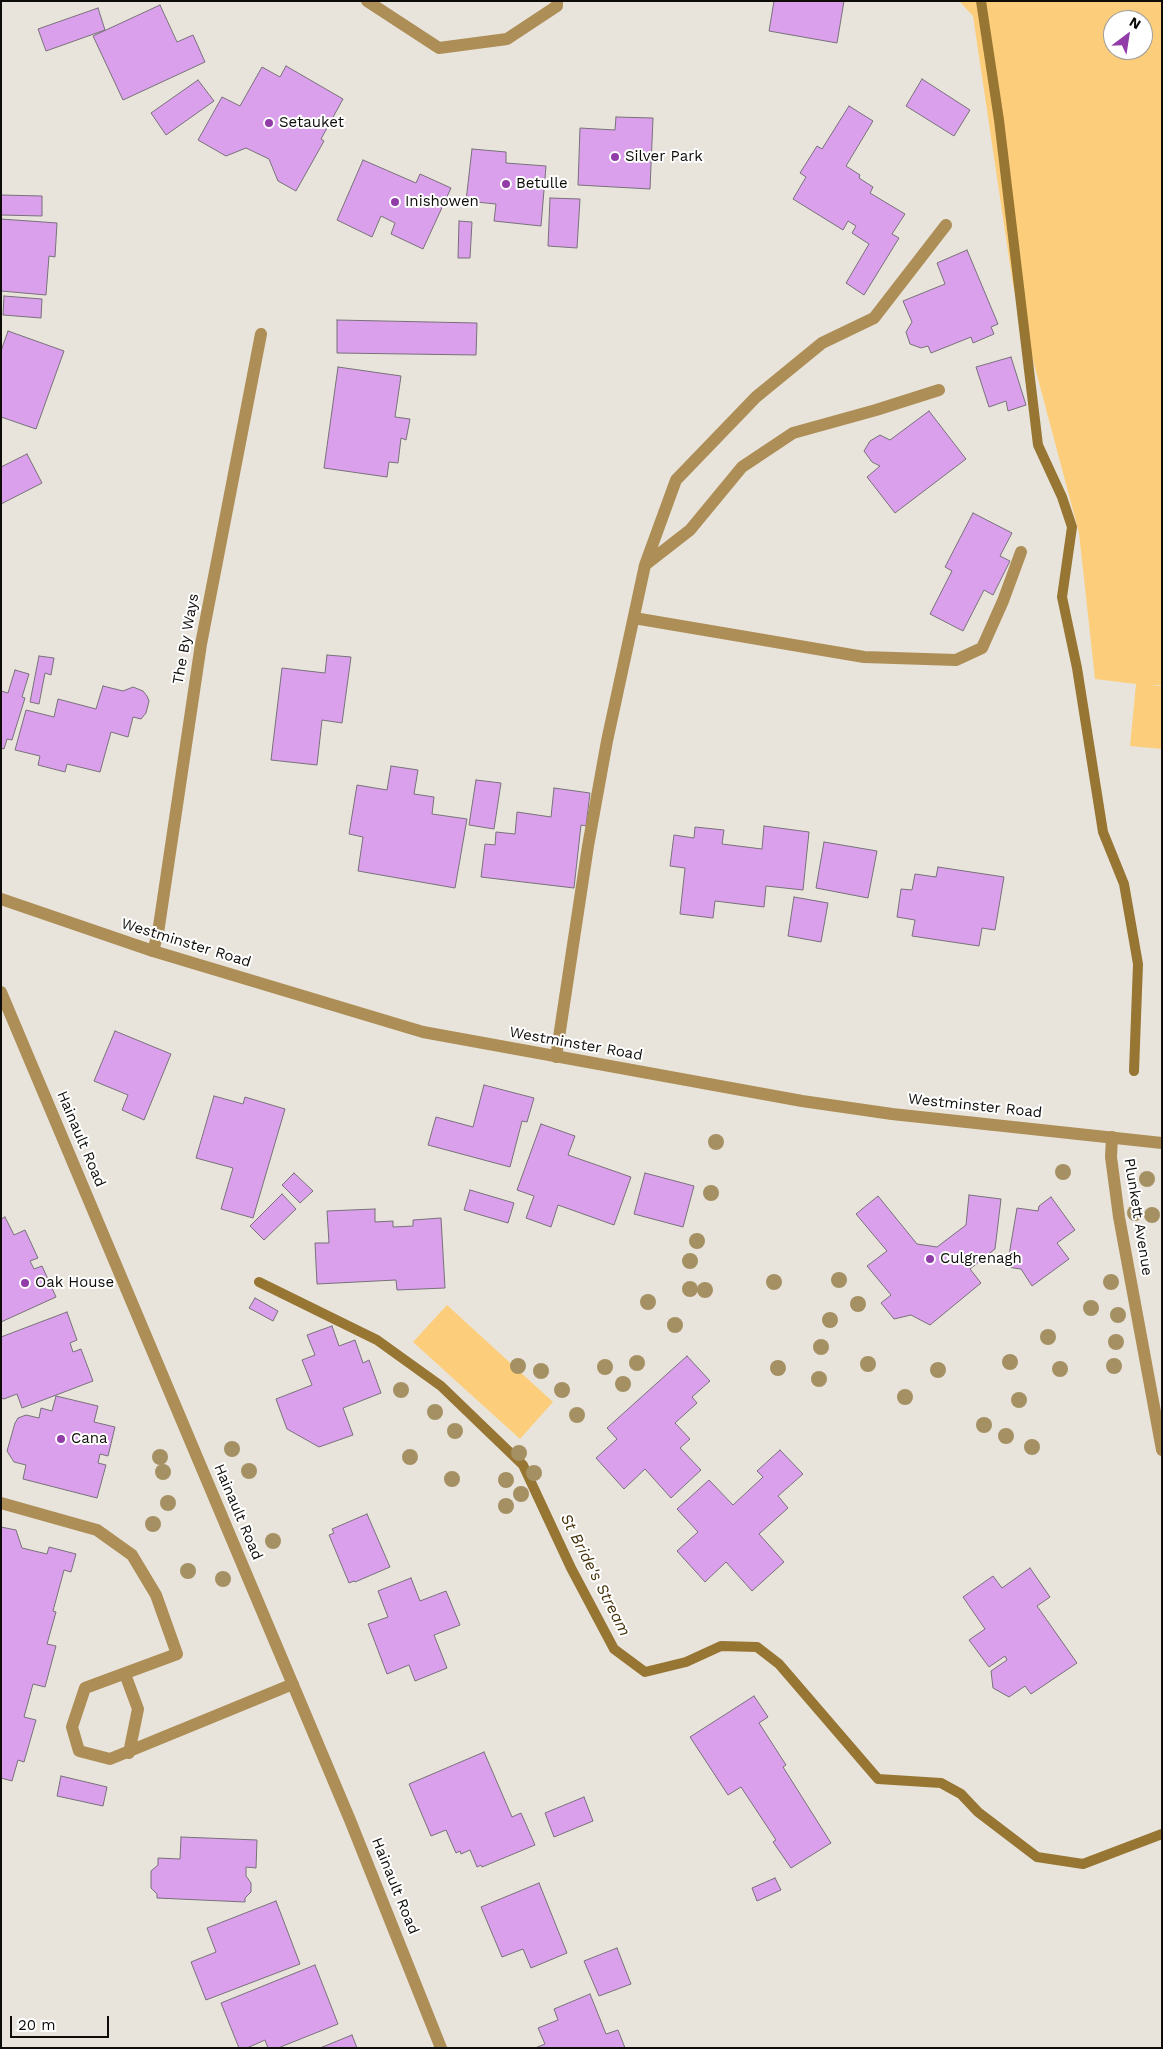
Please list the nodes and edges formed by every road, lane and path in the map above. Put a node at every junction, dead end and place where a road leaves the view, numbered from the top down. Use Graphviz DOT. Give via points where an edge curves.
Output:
graph roads {
  1 [pos="367,1"];
  2 [pos="557,1"];
  3 [pos="946,225"];
  4 [pos="261,334"];
  5 [pos="939,390"];
  6 [pos="1021,552"];
  7 [pos="645,565"];
  8 [pos="634,618"];
  9 [pos="1,899"];
  10 [pos="153,951"];
  11 [pos="1,992"];
  12 [pos="556,1057"];
  13 [pos="1112,1137"];
  14 [pos="1162,1143"];
  15 [pos="1162,1450"];
  16 [pos="1,1503"];
  17 [pos="125,1674"];
  18 [pos="293,1684"];
  19 [pos="129,1753"];
  20 [pos="441,2048"];
  1 -- 2 [label="street" via="439,48 507,40 557,6"];
  3 -- 7 [label="street" via="874,318 822,343 756,397 676,480"];
  4 -- 10 [label="street, The By Ways" via="201,644"];
  5 -- 7 [label="street" via="793,433 742,467 690,530"];
  6 -- 8 [label="street" via="982,648 956,660 864,657"];
  7 -- 8 [label="street"];
  8 -- 12 [label="street" via="588,846"];
  9 -- 10 [label="street, Westminster Road"];
  10 -- 12 [label="street, Westminster Road" via="423,1032"];
  11 -- 18 [label="street, Hainault Road"];
  12 -- 13 [label="street, Westminster Road" via="892,1114"];
  13 -- 14 [label="street, Westminster Road"];
  13 -- 15 [label="street, Plunkett Avenue" via="1111,1157 1119,1217"];
  16 -- 17 [label="street" via="96,1530 132,1555 156,1595 177,1654"];
  17 -- 19 [label="street" via="138,1709"];
  17 -- 19 [label="street" via="85,1688 72,1727 79,1751 110,1759"];
  18 -- 19 [label="street"];
  18 -- 20 [label="street, Hainault Road"];
}
